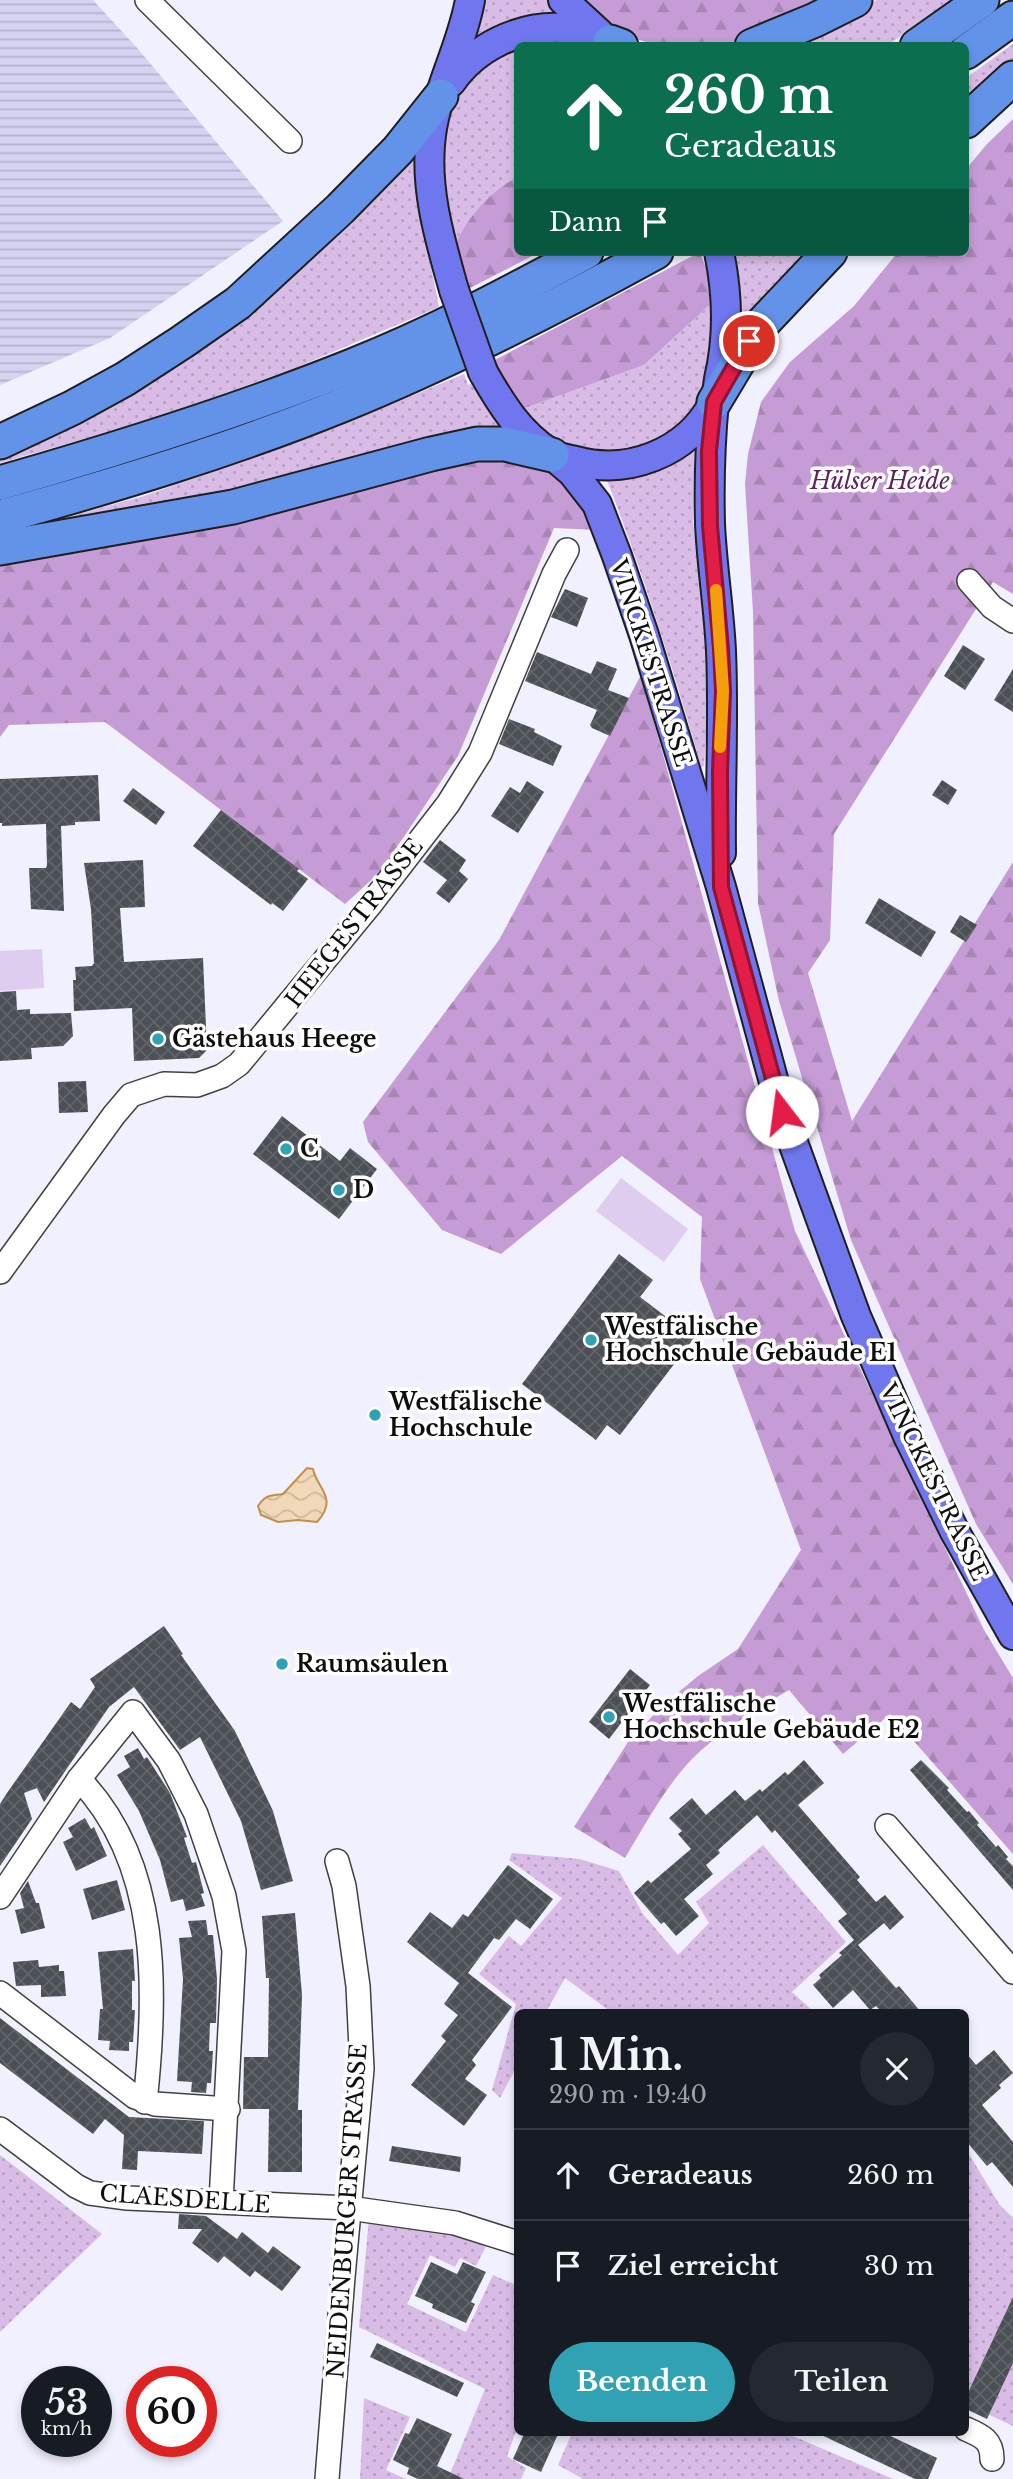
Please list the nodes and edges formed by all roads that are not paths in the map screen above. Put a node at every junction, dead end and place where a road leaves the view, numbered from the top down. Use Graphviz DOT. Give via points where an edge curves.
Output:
graph roads {
  1 [pos="147,0"];
  2 [pos="470,0"];
  3 [pos="563,0"];
  4 [pos="855,0"];
  5 [pos="982,0"];
  6 [pos="1013,18"];
  7 [pos="608,42"];
  8 [pos="612,42"];
  9 [pos="762,42"];
  10 [pos="923,42"];
  11 [pos="969,50"];
  12 [pos="1013,78"];
  13 [pos="442,96"];
  14 [pos="969,118"];
  15 [pos="290,141"];
  16 [pos="578,256"];
  17 [pos="648,256"];
  18 [pos="720,256"];
  19 [pos="826,256"];
  20 [pos="714,402"];
  21 [pos="0,442"];
  22 [pos="552,455"];
  23 [pos="0,483"];
  24 [pos="0,517"];
  25 [pos="0,548"];
  26 [pos="567,550"];
  27 [pos="969,580"];
  28 [pos="1013,621"];
  29 [pos="721,887"];
  30 [pos="0,1272"];
  31 [pos="1013,1635"];
  32 [pos="79,1779"];
  33 [pos="887,1826"];
  34 [pos="337,1860"];
  35 [pos="0,1898"];
  36 [pos="1013,1972"];
  37 [pos="0,1993"];
  38 [pos="145,2102"];
  39 [pos="228,2109"];
  40 [pos="0,2129"];
  41 [pos="221,2202"];
  42 [pos="349,2208"];
  43 [pos="514,2243"];
  44 [pos="969,2430"];
  45 [pos="992,2459"];
  46 [pos="327,2479"];
  1 -- 15 [label="street"];
  2 -- 13 [label="main road, VINCKESTRASSE"];
  3 -- 8 [label="main road"];
  4 -- 9 [label="highway"];
  5 -- 10 [label="highway"];
  6 -- 11 [label="highway"];
  7 -- 13 [label="main road" via="563,28 515,35 482,50"];
  12 -- 14 [label="highway"];
  13 -- 21 [label="highway" via="398,150 239,303 125,379"];
  13 -- 22 [label="main road, VINCKESTRASSE, bridge" via="431,135 431,193 454,290 484,372 506,411 522,432"];
  16 -- 23 [label="highway" via="416,338 265,400"];
  17 -- 24 [label="highway" via="511,328 342,405 136,478"];
  18 -- 20 [label="main road, VINCKESTRASSE" via="727,319"];
  19 -- 20 [label="highway" via="759,327"];
  20 -- 22 [label="main road" via="676,445 640,462 606,467"];
  20 -- 29 [label="main road, VINCKESTRASSE" via="710,526 723,691"];
  22 -- 25 [label="highway" via="505,444 477,444 233,507"];
  22 -- 29 [label="main road, VINCKESTRASSE" via="587,489 603,518"];
  26 -- 30 [label="street, HEEGESTRASSE" via="480,753 448,804 370,905 239,1064 197,1085 164,1084 131,1095"];
  27 -- 28 [label="street" via="992,607"];
  29 -- 31 [label="main road, VINCKESTRASSE" via="782,1112 856,1316 955,1532"];
  32 -- 35 [label="street"];
  32 -- 38 [label="street" via="98,1798 117,1830 147,1924 153,1987"];
  32 -- 39 [label="street" via="133,1712 169,1760 195,1814 224,1896 234,1951"];
  33 -- 36 [label="street"];
  34 -- 42 [label="street, NEIDENBURGER STRASSE" via="358,1986 362,2069"];
  37 -- 38 [label="street"];
  38 -- 39 [label="street"];
  39 -- 41 [label="street"];
  40 -- 41 [label="street, CLAESDELLE" via="90,2193"];
  41 -- 42 [label="street, CLAESDELLE"];
  42 -- 43 [label="street, CLAESDELLE" via="455,2223"];
  42 -- 46 [label="street, NEIDENBURGER STRASSE"];
  44 -- 45 [label="street" via="992,2448"];
}
